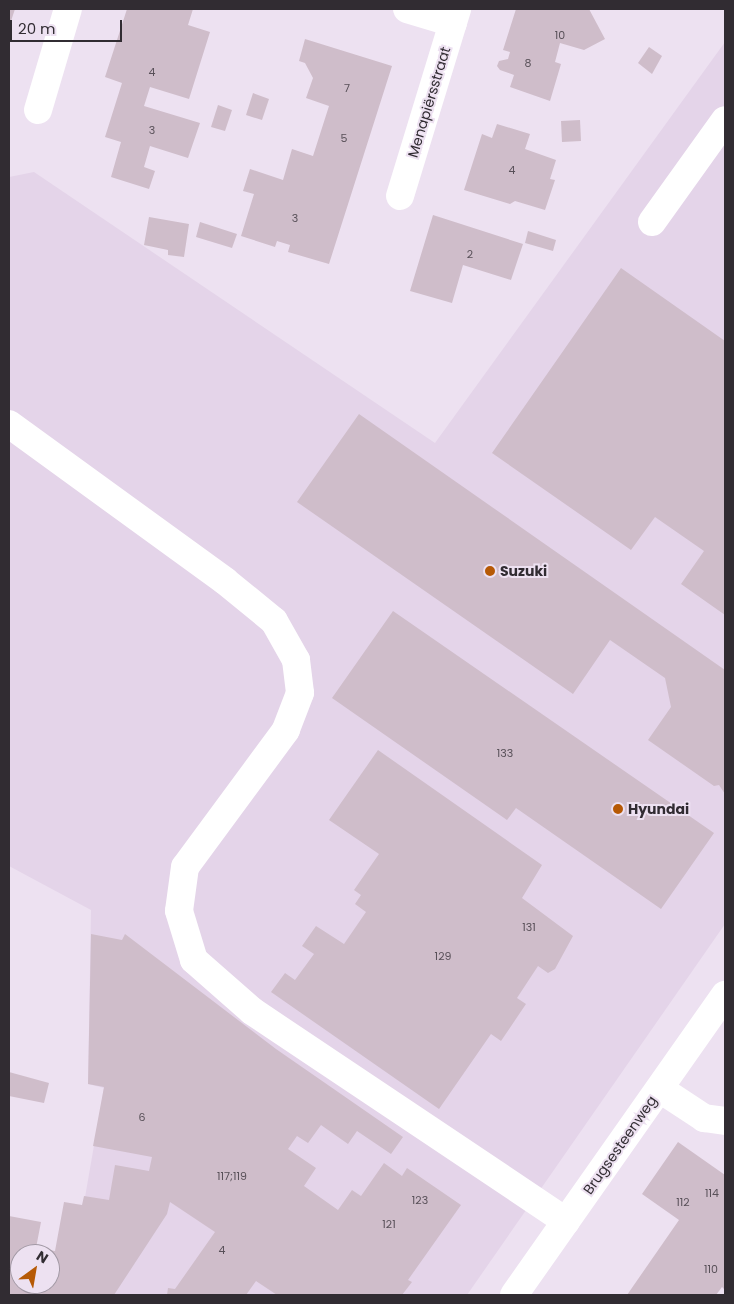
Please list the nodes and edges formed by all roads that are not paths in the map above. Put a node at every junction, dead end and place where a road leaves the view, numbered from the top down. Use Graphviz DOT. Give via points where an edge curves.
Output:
graph roads {
  1 [pos="68,9"];
  2 [pos="407,9"];
  3 [pos="455,16"];
  4 [pos="38,110"];
  5 [pos="725,120"];
  6 [pos="400,196"];
  7 [pos="652,222"];
  8 [pos="9,424"];
  9 [pos="725,995"];
  10 [pos="660,1089"];
  11 [pos="725,1121"];
  12 [pos="566,1221"];
  13 [pos="514,1295"];
  1 -- 4 [label="main road"];
  2 -- 3 [label="main road"];
  3 -- 6 [label="main road, Menapiërsstraat"];
  5 -- 7 [label="main road"];
  8 -- 12 [label="main road" via="274,621 296,660 300,693 286,730 185,867 179,911 194,960 252,1011"];
  9 -- 10 [label="main road, Brugsesteenweg"];
  10 -- 11 [label="main road" via="704,1118"];
  10 -- 12 [label="main road, Brugsesteenweg"];
  12 -- 13 [label="main road, Brugsesteenweg"];
}
